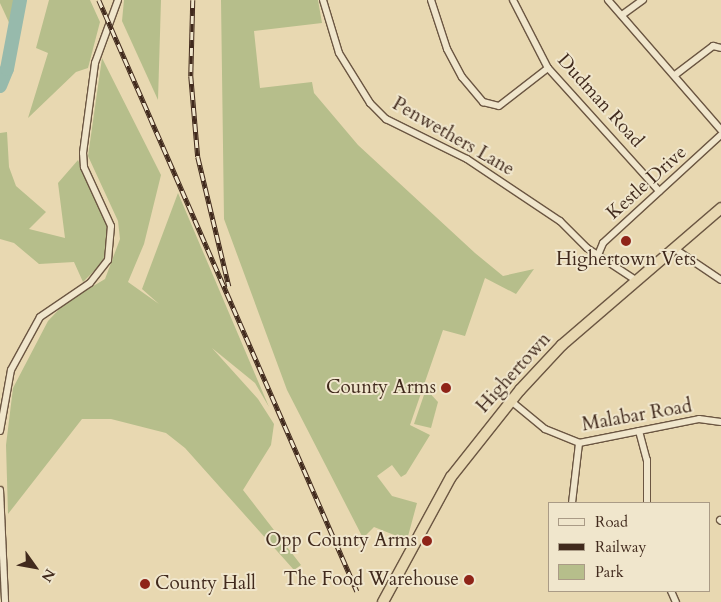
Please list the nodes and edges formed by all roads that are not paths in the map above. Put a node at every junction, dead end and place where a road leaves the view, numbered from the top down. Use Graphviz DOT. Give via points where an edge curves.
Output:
graph roads {
  1 [pos="118,0"];
  2 [pos="323,0"];
  3 [pos="431,0"];
  4 [pos="513,0"];
  5 [pos="608,0"];
  6 [pos="644,0"];
  7 [pos="622,16"];
  8 [pos="721,48"];
  9 [pos="548,68"];
  10 [pos="675,75"];
  11 [pos="721,130"];
  12 [pos="721,135"];
  13 [pos="659,191"];
  14 [pos="721,208"];
  15 [pos="675,249"];
  16 [pos="598,255"];
  17 [pos="721,280"];
  18 [pos="637,281"];
  19 [pos="511,401"];
  20 [pos="721,422"];
  21 [pos="0,431"];
  22 [pos="639,431"];
  23 [pos="579,443"];
  24 [pos="0,490"];
  25 [pos="572,502"];
  26 [pos="647,502"];
  27 [pos="5,602"];
  28 [pos="383,602"];
  1 -- 21 [label="street" via="95,63 83,154 84,168 111,226 108,260 90,283 40,318 11,370"];
  2 -- 16 [label="street, Penwethers Lane" via="339,53 370,103 386,118 467,159 560,221"];
  3 -- 9 [label="street" via="447,49 462,77 483,102 499,106"];
  4 -- 9 [label="street, Dudman Road"];
  5 -- 7 [label="street"];
  6 -- 7 [label="street"];
  7 -- 10 [label="street"];
  8 -- 10 [label="street" via="713,46"];
  9 -- 13 [label="street, Dudman Road"];
  10 -- 11 [label="street"];
  12 -- 13 [label="street, Kestle Drive"];
  13 -- 16 [label="street, Kestle Drive" via="604,243"];
  14 -- 15 [label="highway, Highertown"];
  15 -- 17 [label="street"];
  15 -- 18 [label="highway, Highertown"];
  16 -- 18 [label="street, Penwethers Lane"];
  18 -- 19 [label="highway, Highertown" via="562,345"];
  19 -- 23 [label="street, Malabar Road" via="545,429"];
  19 -- 28 [label="highway, Highertown" via="451,477"];
  20 -- 22 [label="street, Malabar Road" via="699,419"];
  22 -- 23 [label="street, Malabar Road"];
  22 -- 26 [label="street" via="647,460"];
  23 -- 25 [label="street"];
  24 -- 27 [label="street"];
}
